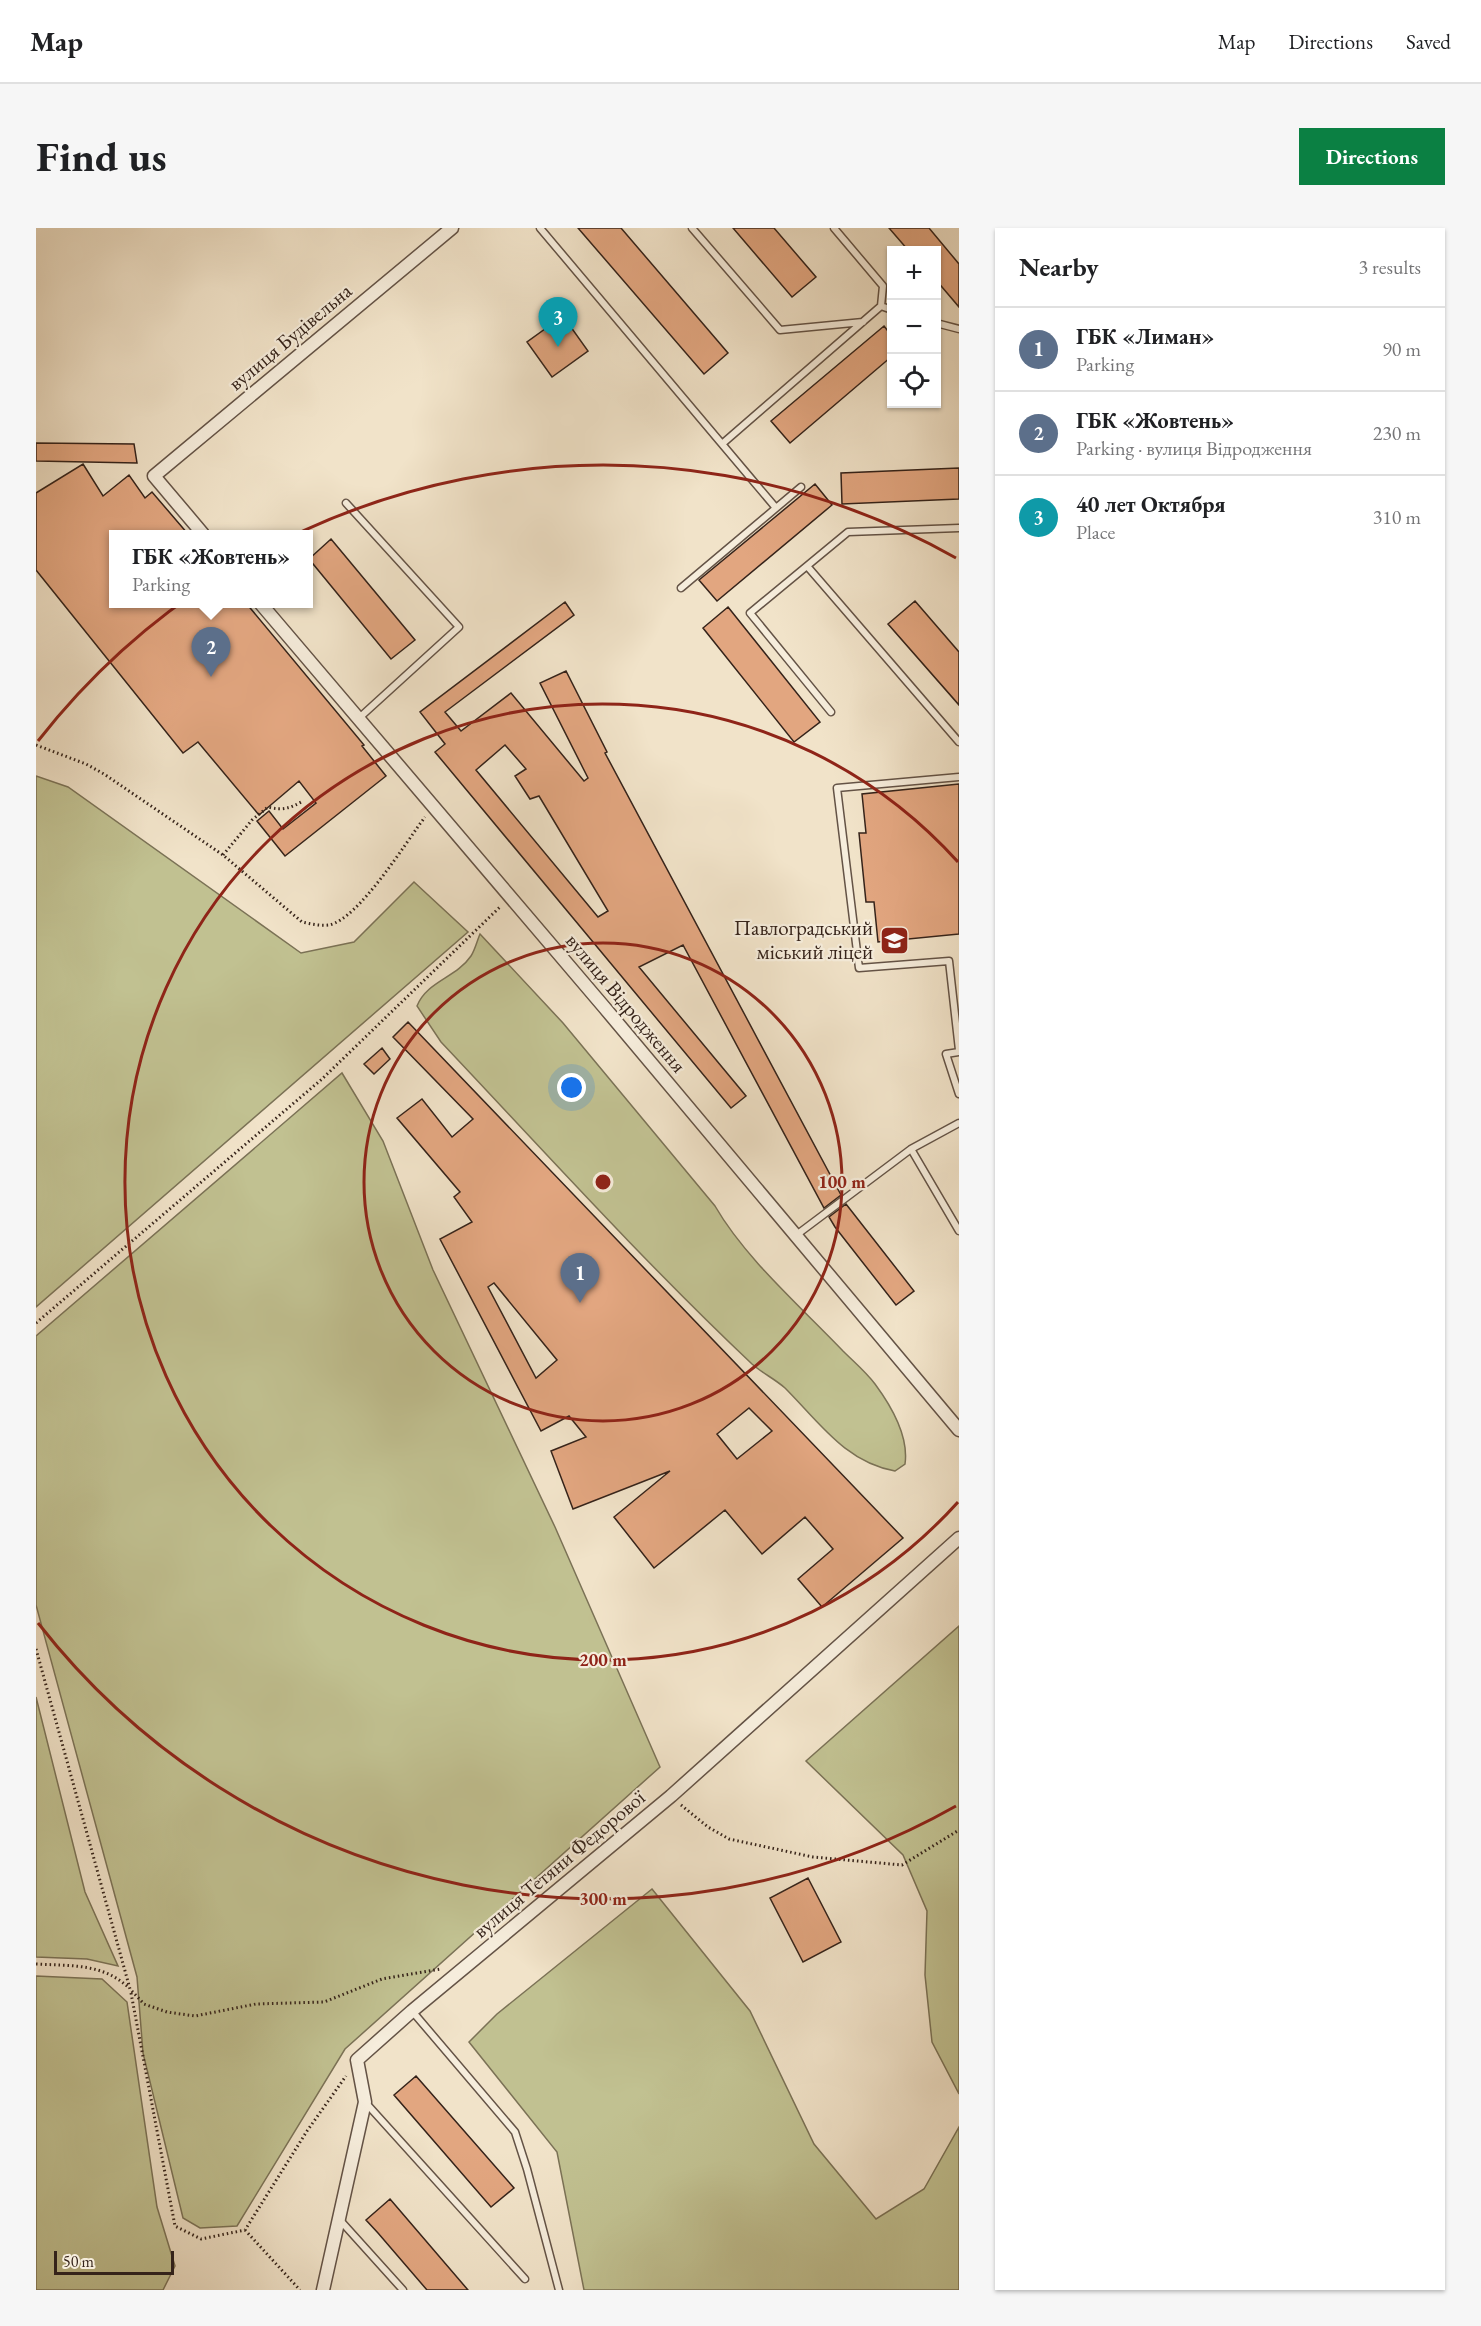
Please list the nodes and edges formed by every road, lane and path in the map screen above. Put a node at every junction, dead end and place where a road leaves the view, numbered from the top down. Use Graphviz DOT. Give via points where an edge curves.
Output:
graph roads {
  1 [pos="452,228"];
  2 [pos="540,228"];
  3 [pos="692,228"];
  4 [pos="834,228"];
  5 [pos="881,306"];
  6 [pos="887,308"];
  7 [pos="864,322"];
  8 [pos="941,324"];
  9 [pos="959,329"];
  10 [pos="722,444"];
  11 [pos="801,487"];
  12 [pos="346,504"];
  13 [pos="776,508"];
  14 [pos="959,528"];
  15 [pos="200,530"];
  16 [pos="807,566"];
  17 [pos="681,588"];
  18 [pos="265,608"];
  19 [pos="831,712"];
  20 [pos="358,719"];
  21 [pos="959,742"];
  22 [pos="36,745"];
  23 [pos="959,777"];
  24 [pos="303,801"];
  25 [pos="433,806"];
  26 [pos="223,855"];
  27 [pos="511,897"];
  28 [pos="959,1051"];
  29 [pos="959,1094"];
  30 [pos="959,1123"];
  31 [pos="911,1149"];
  32 [pos="959,1231"];
  33 [pos="795,1236"];
  34 [pos="36,1323"];
  35 [pos="959,1430"];
  36 [pos="959,1538"];
  37 [pos="36,1649"];
  38 [pos="671,1796"];
  39 [pos="959,1830"];
  40 [pos="36,1964"];
  41 [pos="454,1976"];
  42 [pos="130,1989"];
  43 [pos="412,2011"];
  44 [pos="357,2060"];
  45 [pos="365,2102"];
  46 [pos="338,2218"];
  47 [pos="245,2230"];
  48 [pos="525,2279"];
  49 [pos="300,2290"];
  50 [pos="323,2290"];
  51 [pos="403,2290"];
  52 [pos="559,2290"];
  1 -- 15 [label="street, вулиця Будівельна" via="154,476"];
  2 -- 10 [label="lane"];
  3 -- 7 [label="lane" via="780,330"];
  4 -- 5 [label="lane" via="884,286"];
  5 -- 6 [label="lane"];
  5 -- 7 [label="lane"];
  7 -- 10 [label="lane"];
  8 -- 9 [label="lane"];
  10 -- 13 [label="lane"];
  11 -- 13 [label="lane"];
  12 -- 20 [label="lane" via="459,627"];
  13 -- 17 [label="lane"];
  14 -- 16 [label="lane" via="848,532"];
  16 -- 19 [label="lane" via="750,613"];
  16 -- 21 [label="lane"];
  18 -- 20 [label="street, вулиця Відродження"];
  20 -- 25 [label="street, вулиця Відродження"];
  22 -- 26 [label="path" via="104,774"];
  23 -- 28 [label="lane" via="837,788 859,968 949,961"];
  24 -- 26 [label="path" via="290,808 268,807"];
  25 -- 26 [label="path" via="364,900 346,917 331,924 302,921"];
  25 -- 27 [label="street, вулиця Відродження"];
  27 -- 33 [label="street, вулиця Відродження"];
  27 -- 34 [label="path" via="322,1079"];
  28 -- 29 [label="lane" via="946,1053"];
  30 -- 31 [label="lane"];
  31 -- 32 [label="lane"];
  31 -- 33 [label="lane"];
  33 -- 35 [label="street, вулиця Відродження"];
  36 -- 38 [label="street, вулиця Тетяни Федорової"];
  37 -- 42 [label="path"];
  38 -- 39 [label="path" via="729,1839 813,1857 903,1865"];
  38 -- 41 [label="street, вулиця Тетяни Федорової"];
  40 -- 42 [label="path" via="94,1968 116,1976"];
  41 -- 42 [label="path" via="440,1968 382,1979 324,2002 256,2004 195,2016 144,2004"];
  41 -- 43 [label="street, вулиця Тетяни Федорової"];
  42 -- 47 [label="path" via="175,2226 201,2239"];
  43 -- 44 [label="street, вулиця Тетяни Федорової"];
  43 -- 52 [label="lane" via="515,2132"];
  44 -- 45 [label="street"];
  44 -- 47 [label="path"];
  45 -- 46 [label="street"];
  45 -- 48 [label="lane"];
  46 -- 50 [label="street"];
  46 -- 51 [label="lane"];
  47 -- 49 [label="path"];
}
